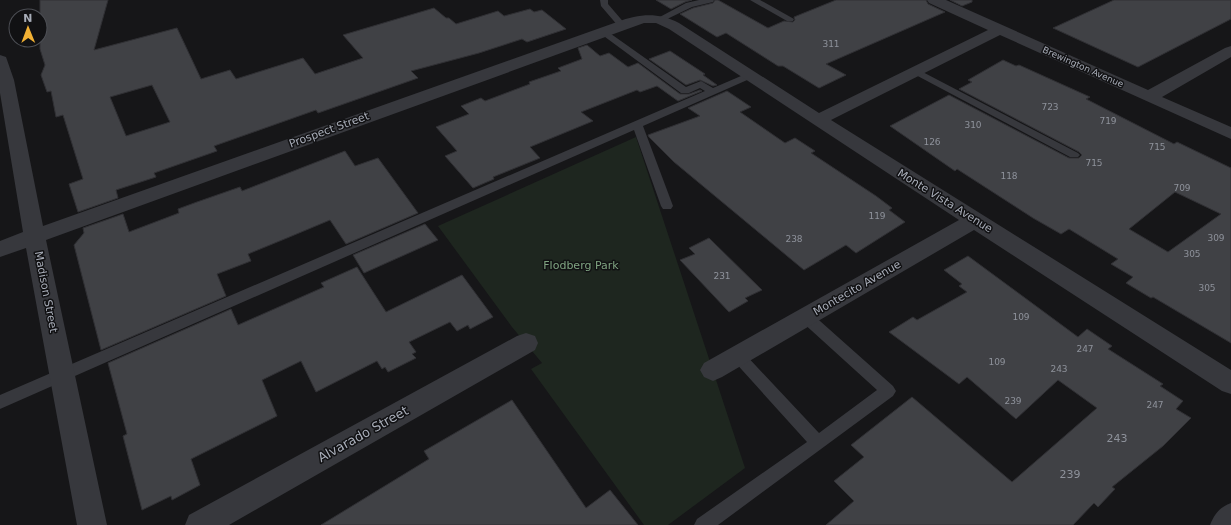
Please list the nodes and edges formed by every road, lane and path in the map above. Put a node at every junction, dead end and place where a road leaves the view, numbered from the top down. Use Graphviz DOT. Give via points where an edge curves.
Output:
graph roads {
  1 [pos="604,0"];
  2 [pos="710,0"];
  3 [pos="754,0"];
  4 [pos="934,0"];
  5 [pos="660,19"];
  6 [pos="790,20"];
  7 [pos="622,25"];
  8 [pos="1000,30"];
  9 [pos="604,32"];
  10 [pos="1231,51"];
  11 [pos="915,71"];
  12 [pos="2,73"];
  13 [pos="751,76"];
  14 [pos="713,92"];
  15 [pos="1148,97"];
  16 [pos="818,120"];
  17 [pos="638,126"];
  18 [pos="1231,134"];
  19 [pos="1074,155"];
  20 [pos="667,206"];
  21 [pos="975,220"];
  22 [pos="35,236"];
  23 [pos="0,249"];
  24 [pos="806,317"];
  25 [pos="526,344"];
  26 [pos="738,356"];
  27 [pos="713,370"];
  28 [pos="62,375"];
  29 [pos="1231,383"];
  30 [pos="0,402"];
  31 [pos="818,443"];
  32 [pos="1231,518"];
  33 [pos="92,525"];
  34 [pos="200,525"];
  35 [pos="703,525"];
  36 [pos="1225,525"];
  1 -- 7 [label="lane" via="604,4"];
  2 -- 5 [label="lane" via="689,5"];
  3 -- 6 [label="lane"];
  4 -- 8 [label="street, Brewington Avenue"];
  5 -- 7 [label="street, Prospect Street" via="645,18"];
  5 -- 13 [label="street, Monte Vista Avenue"];
  7 -- 9 [label="street, Prospect Street"];
  8 -- 11 [label="street"];
  8 -- 15 [label="street, Brewington Avenue"];
  9 -- 14 [label="lane" via="685,91 702,84"];
  9 -- 22 [label="street, Prospect Street"];
  10 -- 15 [label="street"];
  11 -- 16 [label="street"];
  11 -- 19 [label="lane"];
  12 -- 22 [label="street, Madison Street"];
  13 -- 14 [label="lane"];
  13 -- 16 [label="street, Monte Vista Avenue"];
  14 -- 17 [label="lane"];
  15 -- 18 [label="street, Brewington Avenue"];
  16 -- 21 [label="street, Monte Vista Avenue"];
  17 -- 20 [label="lane"];
  17 -- 28 [label="lane"];
  21 -- 24 [label="street, Montecito Avenue"];
  21 -- 29 [label="street, Monte Vista Avenue"];
  22 -- 23 [label="street, Prospect Street"];
  22 -- 28 [label="street, Madison Street"];
  24 -- 26 [label="street, Montecito Avenue"];
  24 -- 31 [label="lane" via="888,391"];
  25 -- 34 [label="street, Alvarado Street"];
  26 -- 27 [label="street, Montecito Avenue"];
  26 -- 31 [label="lane"];
  28 -- 30 [label="lane"];
  28 -- 33 [label="street, Madison Street"];
  31 -- 35 [label="lane"];
  32 -- 36 [label="street"];
}
